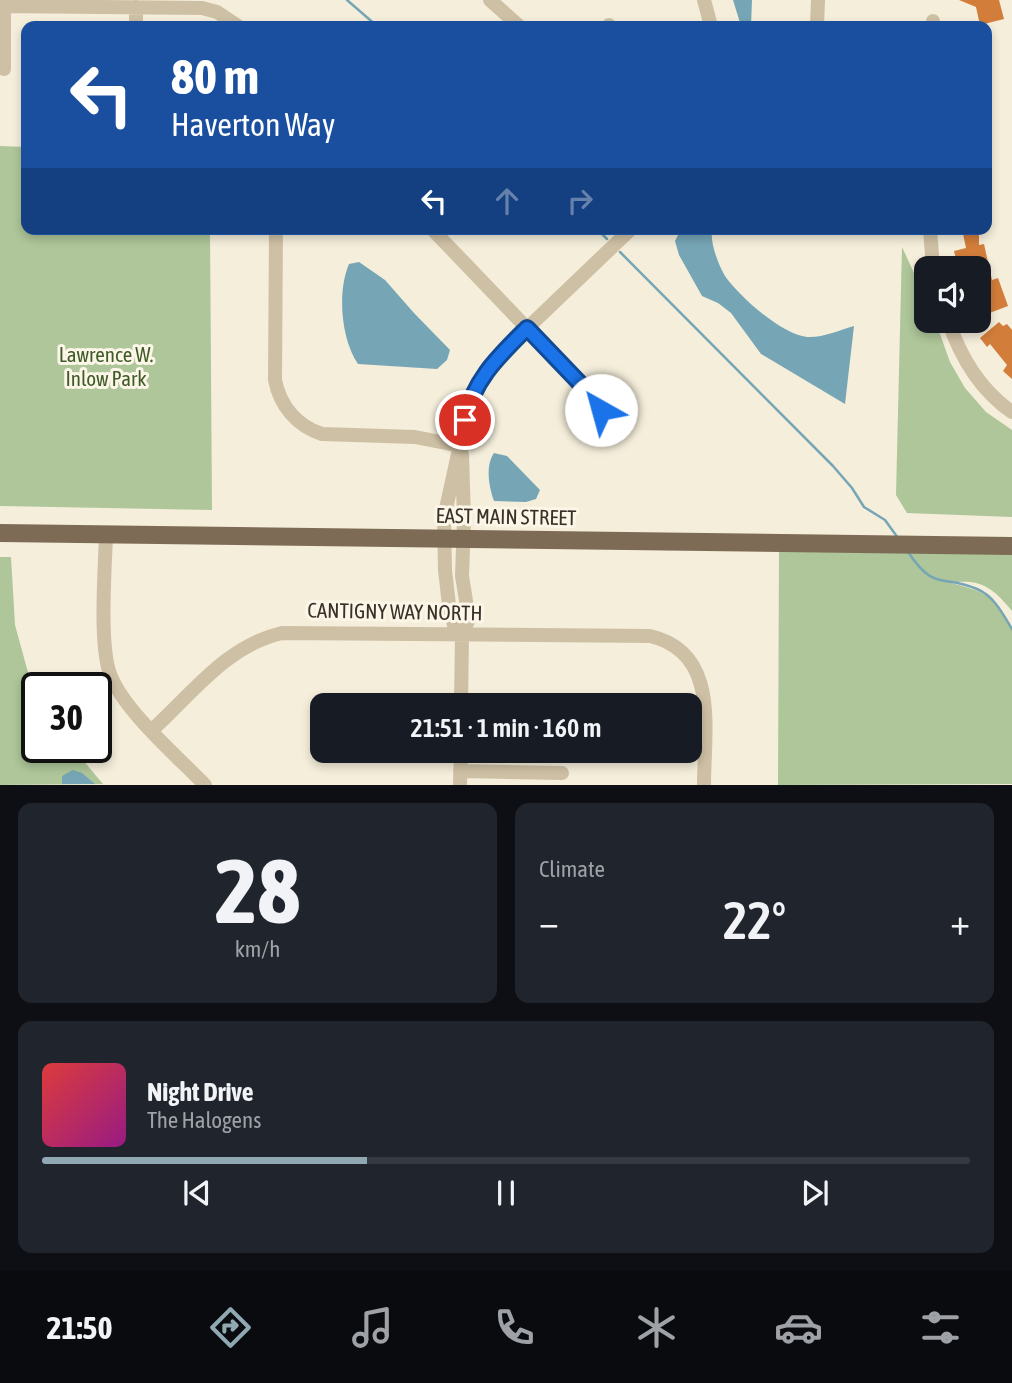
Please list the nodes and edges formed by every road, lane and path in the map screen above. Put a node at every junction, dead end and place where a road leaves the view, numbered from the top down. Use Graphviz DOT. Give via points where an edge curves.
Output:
graph roads {
  1 [pos="490,0"];
  2 [pos="704,0"];
  3 [pos="818,0"];
  4 [pos="2,6"];
  5 [pos="136,7"];
  6 [pos="136,21"];
  7 [pos="231,21"];
  8 [pos="513,21"];
  9 [pos="710,21"];
  10 [pos="817,21"];
  11 [pos="4,69"];
  12 [pos="276,235"];
  13 [pos="438,235"];
  14 [pos="625,235"];
  15 [pos="930,235"];
  16 [pos="932,256"];
  17 [pos="527,328"];
  18 [pos="953,333"];
  19 [pos="1012,412"];
  20 [pos="607,427"];
  21 [pos="461,446"];
  22 [pos="0,533"];
  23 [pos="106,534"];
  24 [pos="444,539"];
  25 [pos="463,539"];
  26 [pos="1012,546"];
  27 [pos="462,634"];
  28 [pos="461,693"];
  29 [pos="152,730"];
  30 [pos="562,773"];
  31 [pos="460,778"];
  32 [pos="205,785"];
  33 [pos="704,785"];
  1 -- 8 [label="street"];
  2 -- 9 [label="street"];
  3 -- 10 [label="street"];
  4 -- 5 [label="street"];
  4 -- 11 [label="street"];
  5 -- 6 [label="street"];
  5 -- 7 [label="street" via="208,9"];
  12 -- 21 [label="street" via="275,380 290,413 322,434 408,436"];
  13 -- 17 [label="street"];
  14 -- 17 [label="street"];
  15 -- 16 [label="street"];
  17 -- 20 [label="street" via="594,398"];
  17 -- 21 [label="street" via="479,382 468,405"];
  18 -- 19 [label="street" via="974,374"];
  21 -- 24 [label="street" via="450,485"];
  21 -- 25 [label="street"];
  22 -- 23 [label="main road, EAST MAIN STREET"];
  23 -- 24 [label="main road, EAST MAIN STREET"];
  23 -- 29 [label="street" via="105,650 110,674 130,709"];
  24 -- 25 [label="main road, EAST MAIN STREET"];
  24 -- 27 [label="street" via="452,618"];
  25 -- 26 [label="main road, EAST MAIN STREET"];
  25 -- 27 [label="street" via="462,576 469,619"];
  27 -- 28 [label="street"];
  27 -- 29 [label="street, CANTIGNY WAY NORTH" via="303,632 262,638 229,657"];
  27 -- 33 [label="street, CANTIGNY WAY NORTH" via="637,635 672,644 691,661 702,685"];
  29 -- 32 [label="street"];
  30 -- 31 [label="street"];
}
